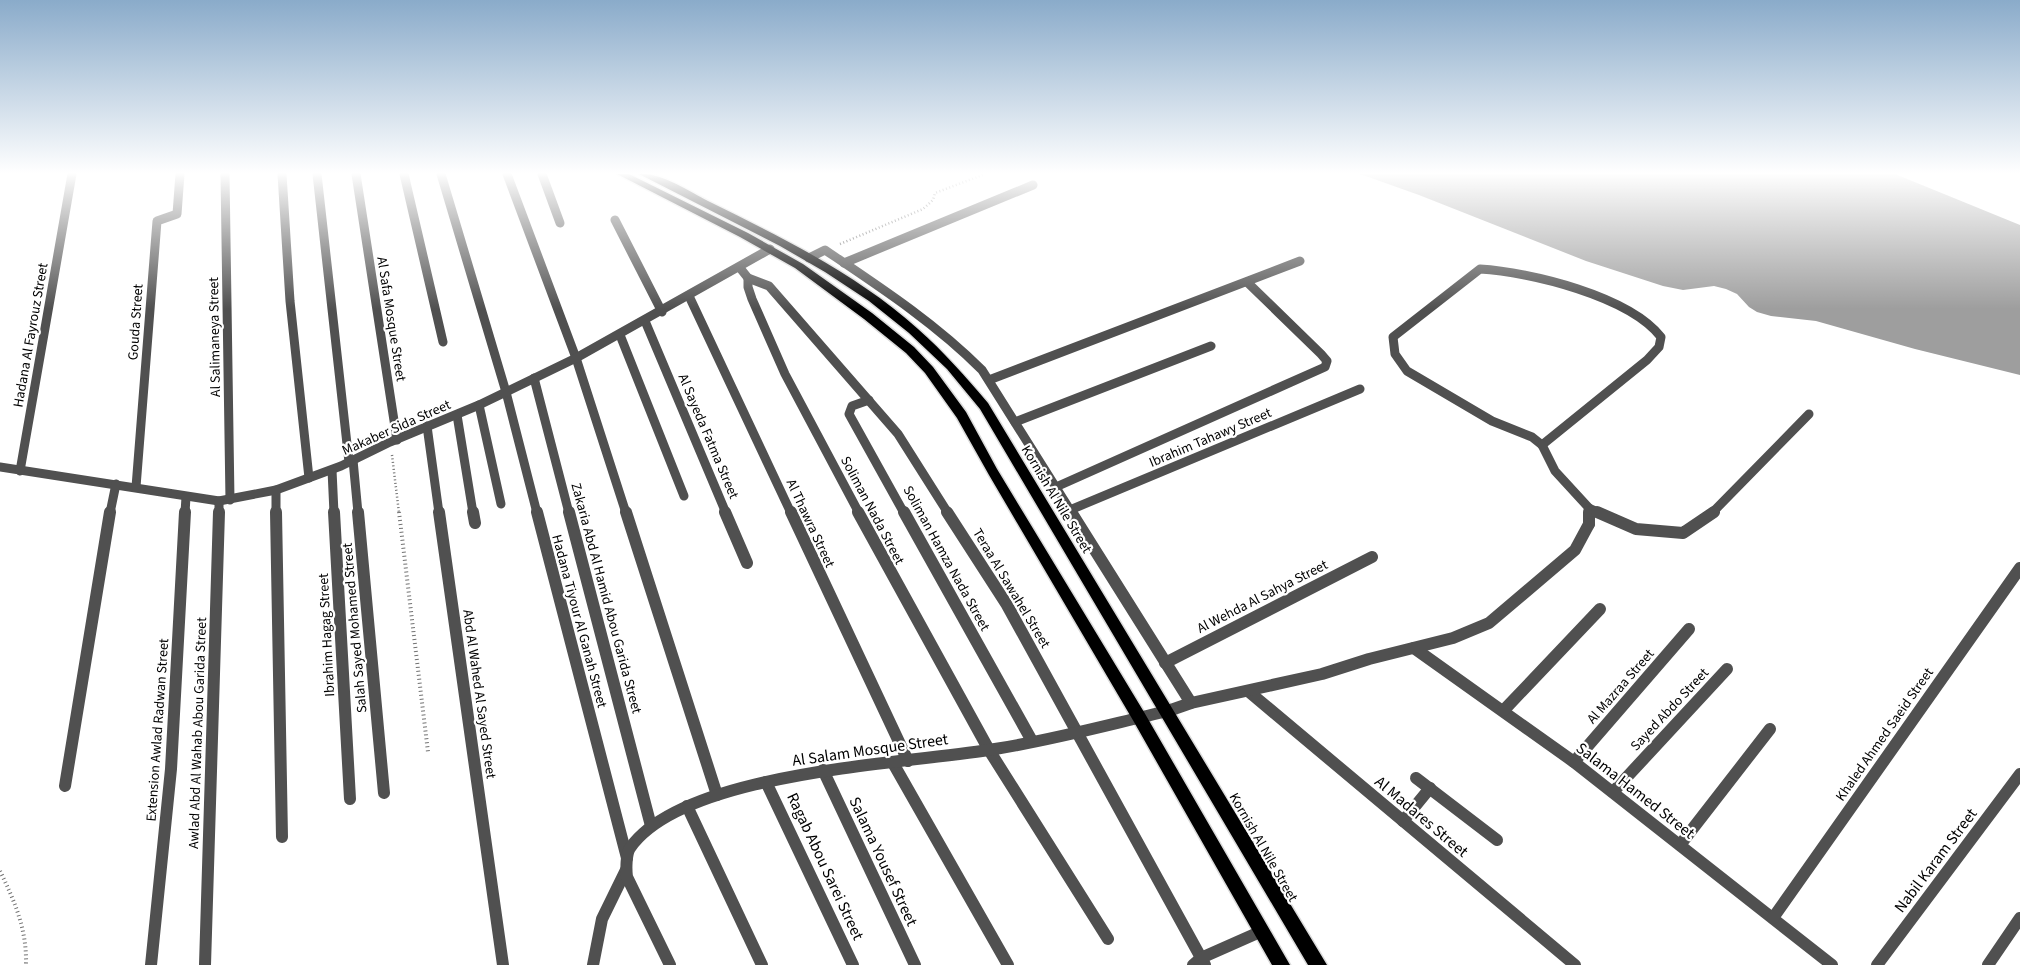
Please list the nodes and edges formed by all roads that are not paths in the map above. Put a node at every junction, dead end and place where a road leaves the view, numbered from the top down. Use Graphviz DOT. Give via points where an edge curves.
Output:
graph roads {
  1 [pos="64,219"];
  2 [pos="162,219"];
  3 [pos="225,219"];
  4 [pos="285,219"];
  5 [pos="321,219"];
  6 [pos="362,219"];
  7 [pos="414,219"];
  8 [pos="454,219"];
  9 [pos="524,219"];
  10 [pos="559,219"];
  11 [pos="711,219"];
  12 [pos="740,219"];
  13 [pos="951,219"];
  14 [pos="615,220"];
  15 [pos="560,223"];
  16 [pos="770,249"];
  17 [pos="809,258"];
  18 [pos="1300,261"];
  19 [pos="844,263"];
  20 [pos="740,268"];
  21 [pos="748,278"];
  22 [pos="1247,282"];
  23 [pos="689,296"];
  24 [pos="662,312"];
  25 [pos="645,321"];
  26 [pos="906,323"];
  27 [pos="890,333"];
  28 [pos="620,335"];
  29 [pos="443,342"];
  30 [pos="1211,346"];
  31 [pos="576,358"];
  32 [pos="534,378"];
  33 [pos="989,380"];
  34 [pos="1360,389"];
  35 [pos="506,392"];
  36 [pos="869,400"];
  37 [pos="479,405"];
  38 [pos="1809,414"];
  39 [pos="457,415"];
  40 [pos="1015,422"];
  41 [pos="427,426"];
  42 [pos="393,441"];
  43 [pos="1542,445"];
  44 [pos="351,461"];
  45 [pos="0,467"];
  46 [pos="332,470"];
  47 [pos="20,471"];
  48 [pos="309,478"];
  49 [pos="116,484"];
  50 [pos="136,487"];
  51 [pos="1056,487"];
  52 [pos="276,490"];
  53 [pos="684,496"];
  54 [pos="186,497"];
  55 [pos="225,501"];
  56 [pos="501,504"];
  57 [pos="1589,508"];
  58 [pos="1070,510"];
  59 [pos="475,523"];
  60 [pos="1372,557"];
  61 [pos="747,563"];
  62 [pos="2020,568"];
  63 [pos="1600,609"];
  64 [pos="1689,630"];
  65 [pos="1414,648"];
  66 [pos="1165,662"];
  67 [pos="1726,669"];
  68 [pos="1248,691"];
  69 [pos="1191,703"];
  70 [pos="1504,710"];
  71 [pos="1168,711"];
  72 [pos="1139,717"];
  73 [pos="1770,730"];
  74 [pos="1077,731"];
  75 [pos="1032,741"];
  76 [pos="989,750"];
  77 [pos="908,761"];
  78 [pos="1574,762"];
  79 [pos="892,763"];
  80 [pos="823,770"];
  81 [pos="2020,774"];
  82 [pos="1416,778"];
  83 [pos="766,782"];
  84 [pos="65,786"];
  85 [pos="1430,788"];
  86 [pos="1613,792"];
  87 [pos="384,793"];
  88 [pos="717,795"];
  89 [pos="350,799"];
  90 [pos="687,806"];
  91 [pos="1403,821"];
  92 [pos="651,826"];
  93 [pos="282,837"];
  94 [pos="1497,840"];
  95 [pos="1680,845"];
  96 [pos="626,864"];
  97 [pos="1773,918"];
  98 [pos="2020,918"];
  99 [pos="1262,931"];
  100 [pos="1108,938"];
  101 [pos="1200,963"];
  102 [pos="151,965"];
  103 [pos="205,965"];
  104 [pos="503,965"];
  105 [pos="593,965"];
  106 [pos="670,965"];
  107 [pos="762,965"];
  108 [pos="853,965"];
  109 [pos="915,965"];
  110 [pos="1008,965"];
  111 [pos="1281,965"];
  112 [pos="1318,965"];
  113 [pos="1575,965"];
  114 [pos="1832,965"];
  115 [pos="1877,965"];
  116 [pos="1988,965"];
  1 -- 47 [label="street, Hadana Al Fayrouz Street"];
  2 -- 50 [label="street, Gouda Street" via="157,221"];
  3 -- 55 [label="street, Al Salimaneya Street"];
  4 -- 48 [label="street" via="290,302"];
  5 -- 44 [label="street, Salah Sayed Mohamed Street"];
  6 -- 42 [label="street, Al Safa Mosque Street"];
  7 -- 29 [label="street"];
  8 -- 35 [label="street, Hadana Tiyour Al Ganah Street"];
  9 -- 31 [label="street"];
  10 -- 15 [label="street"];
  11 -- 16 [label="main road"];
  12 -- 17 [label="main road, Kornish Al Nile Street"];
  13 -- 19 [label="street"];
  14 -- 24 [label="street"];
  16 -- 20 [label="street, Makaber Sida Street"];
  16 -- 27 [label="main road" via="799,266"];
  17 -- 19 [label="street" via="825,250"];
  17 -- 26 [label="main road, Kornish Al Nile Street"];
  18 -- 22 [label="street"];
  19 -- 33 [label="street" via="946,334"];
  20 -- 21 [label="street, Teraa Al Sawahel Street"];
  20 -- 23 [label="street, Makaber Sida Street"];
  21 -- 36 [label="street, Teraa Al Sawahel Street" via="769,286"];
  21 -- 76 [label="street, Soliman Nada Street" via="752,299 785,374"];
  22 -- 33 [label="street"];
  22 -- 51 [label="street" via="1321,354 1327,361 1326,367"];
  23 -- 24 [label="street, Makaber Sida Street"];
  23 -- 77 [label="street, Al Thawra Street"];
  24 -- 25 [label="street, Makaber Sida Street"];
  25 -- 28 [label="street, Makaber Sida Street"];
  25 -- 61 [label="street, Al Sayeda Fatma Street"];
  26 -- 27 [label="main road"];
  26 -- 71 [label="main road, Kornish Al Nile Street" via="955,369 984,406"];
  27 -- 72 [label="main road" via="929,370 962,415"];
  28 -- 31 [label="street, Makaber Sida Street"];
  28 -- 53 [label="street"];
  30 -- 40 [label="street"];
  31 -- 32 [label="street, Makaber Sida Street"];
  31 -- 88 [label="street"];
  32 -- 35 [label="street, Makaber Sida Street"];
  32 -- 92 [label="street, Zakaria Abd Al Hamid Abou Garida Street"];
  33 -- 40 [label="street"];
  34 -- 58 [label="street, Ibrahim Tahawy Street"];
  35 -- 37 [label="street, Makaber Sida Street"];
  35 -- 96 [label="street, Hadana Tiyour Al Ganah Street"];
  36 -- 74 [label="street, Teraa Al Sawahel Street" via="898,434 1007,605"];
  36 -- 75 [label="street, Soliman Hamza Nada Street" via="852,406 849,414"];
  37 -- 39 [label="street, Makaber Sida Street"];
  37 -- 56 [label="street"];
  38 -- 57 [label="street" via="1718,509 1683,533 1636,529"];
  39 -- 41 [label="street, Makaber Sida Street"];
  39 -- 59 [label="street"];
  40 -- 51 [label="street"];
  41 -- 42 [label="street, Makaber Sida Street"];
  41 -- 104 [label="street, Abd Al Wahed Al Sayed Street"];
  42 -- 44 [label="street, Makaber Sida Street"];
  43 -- 43 [label="street" via="1532,437 1492,421 1407,371 1395,354 1393,337 1480,269 1498,269 1534,277 1578,291 1622,308 1650,324 1661,337 1659,347 1647,360"];
  43 -- 57 [label="street" via="1554,470"];
  44 -- 46 [label="street, Makaber Sida Street"];
  44 -- 87 [label="street, Salah Sayed Mohamed Street"];
  45 -- 47 [label="street, Makaber Sida Street"];
  46 -- 48 [label="street, Makaber Sida Street"];
  46 -- 89 [label="street, Ibrahim Hagag Street"];
  47 -- 49 [label="street, Makaber Sida Street"];
  48 -- 52 [label="street, Makaber Sida Street"];
  49 -- 50 [label="street, Makaber Sida Street"];
  49 -- 84 [label="street"];
  50 -- 54 [label="street, Makaber Sida Street"];
  51 -- 58 [label="street"];
  52 -- 55 [label="street, Makaber Sida Street"];
  52 -- 93 [label="street"];
  54 -- 55 [label="street, Makaber Sida Street"];
  54 -- 102 [label="street, Extension Awlad Radwan Street" via="171,768"];
  55 -- 103 [label="street, Awlad Abd Al Wahab Abou Garida Street"];
  57 -- 65 [label="street, Al Salam Mosque Street" via="1589,524 1574,550 1489,623 1453,638"];
  58 -- 66 [label="street"];
  60 -- 66 [label="street, Al Wehda Al Sahya Street"];
  62 -- 97 [label="street, Khaled Ahmed Saeid Street"];
  63 -- 70 [label="street"];
  64 -- 78 [label="street, Al Mazraa Street"];
  65 -- 68 [label="street, Al Salam Mosque Street"];
  65 -- 70 [label="street, Salama Hamed Street"];
  66 -- 69 [label="street"];
  67 -- 86 [label="street, Sayed Abdo Street"];
  68 -- 69 [label="street, Al Salam Mosque Street"];
  68 -- 91 [label="street, Al Madares Street"];
  69 -- 71 [label="street, Al Salam Mosque Street"];
  70 -- 78 [label="street, Salama Hamed Street"];
  71 -- 72 [label="street, Al Salam Mosque Street"];
  71 -- 112 [label="main road, Kornish Al Nile Street"];
  72 -- 74 [label="street, Al Salam Mosque Street"];
  72 -- 99 [label="main road"];
  73 -- 95 [label="street"];
  74 -- 75 [label="street, Al Salam Mosque Street"];
  74 -- 101 [label="street, Teraa Al Sawahel Street"];
  75 -- 76 [label="street, Al Salam Mosque Street"];
  76 -- 77 [label="street, Al Salam Mosque Street"];
  76 -- 100 [label="street, Soliman Nada Street"];
  77 -- 79 [label="street, Al Salam Mosque Street"];
  78 -- 86 [label="street, Salama Hamed Street"];
  79 -- 80 [label="street, Al Salam Mosque Street"];
  79 -- 110 [label="street"];
  80 -- 83 [label="street, Al Salam Mosque Street"];
  80 -- 109 [label="street, Salama Yousef Street"];
  81 -- 115 [label="street, Nabil Karam Street"];
  82 -- 85 [label="street"];
  83 -- 88 [label="street, Al Salam Mosque Street"];
  83 -- 108 [label="street, Ragab Abou Sarei Street"];
  85 -- 91 [label="street"];
  85 -- 94 [label="street"];
  86 -- 95 [label="street, Salama Hamed Street"];
  88 -- 90 [label="street, Al Salam Mosque Street"];
  90 -- 92 [label="street, Al Salam Mosque Street"];
  90 -- 107 [label="street"];
  91 -- 113 [label="street, Al Madares Street"];
  92 -- 96 [label="street, Al Salam Mosque Street" via="629,849"];
  95 -- 97 [label="street, Salama Hamed Street"];
  96 -- 105 [label="street, Al Salam Mosque Street" via="602,919"];
  96 -- 106 [label="street, Hadana Tiyour Al Ganah Street" via="627,877"];
  97 -- 114 [label="street, Salama Hamed Street"];
  98 -- 116 [label="street"];
  99 -- 101 [label="street"];
  99 -- 111 [label="main road"];
}
